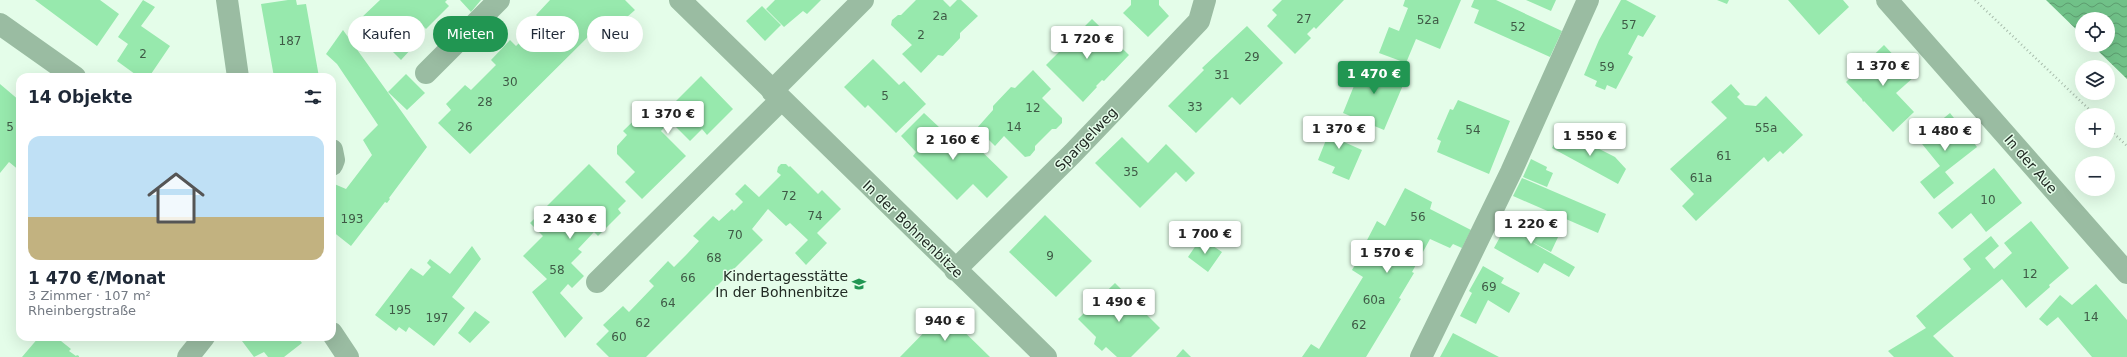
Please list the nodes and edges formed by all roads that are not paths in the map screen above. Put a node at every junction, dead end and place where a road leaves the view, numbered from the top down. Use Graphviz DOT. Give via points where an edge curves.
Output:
graph roads {
  1 [pos="227,0"];
  2 [pos="499,0"];
  3 [pos="680,0"];
  4 [pos="862,0"];
  5 [pos="1205,0"];
  6 [pos="1588,0"];
  7 [pos="1887,0"];
  8 [pos="2,29"];
  9 [pos="69,73"];
  10 [pos="237,73"];
  11 [pos="426,73"];
  12 [pos="777,95"];
  13 [pos="955,270"];
  14 [pos="2127,274"];
  15 [pos="597,282"];
  16 [pos="336,339"];
  17 [pos="201,341"];
  18 [pos="188,357"];
  19 [pos="348,357"];
  20 [pos="1046,357"];
  21 [pos="1421,357"];
  1 -- 10 [label="street"];
  2 -- 11 [label="street"];
  3 -- 12 [label="street, In der Bohnenbitze"];
  4 -- 12 [label="street"];
  5 -- 13 [label="street, Spargelweg" via="1199,21"];
  6 -- 21 [label="street" via="1511,172"];
  7 -- 14 [label="street, In der Aue"];
  8 -- 9 [label="street"];
  12 -- 13 [label="street, In der Bohnenbitze"];
  12 -- 15 [label="street"];
  13 -- 20 [label="street, In der Bohnenbitze"];
  16 -- 19 [label="street"];
  17 -- 18 [label="street"];
}
